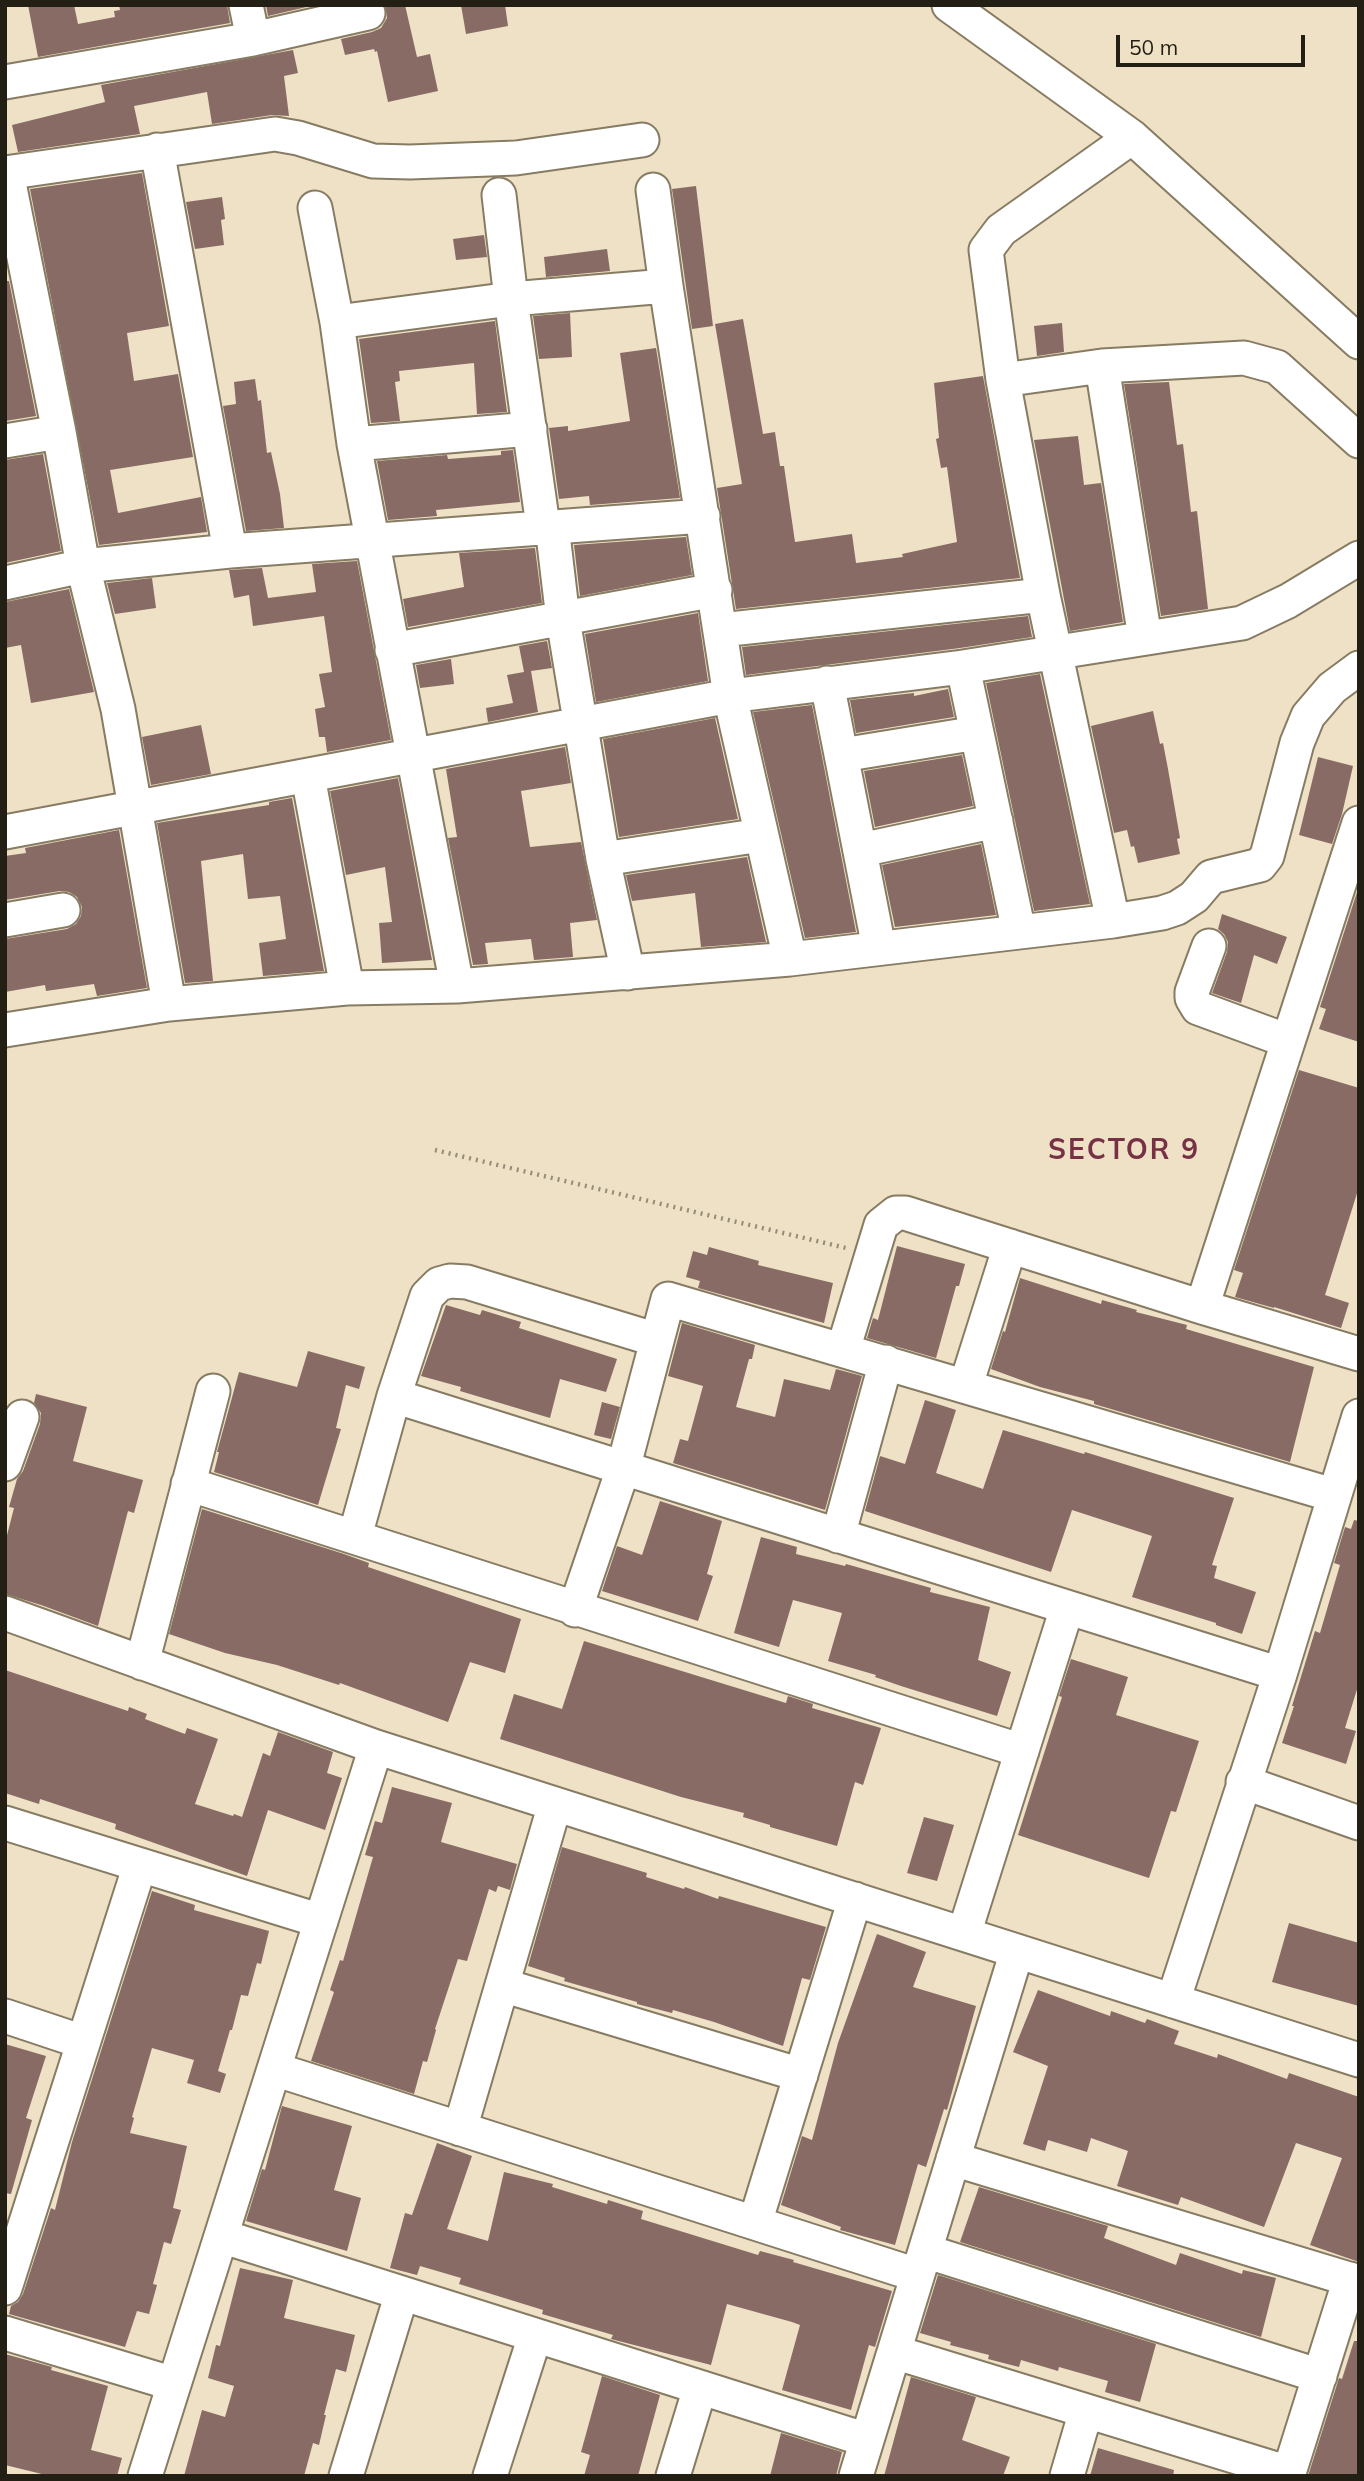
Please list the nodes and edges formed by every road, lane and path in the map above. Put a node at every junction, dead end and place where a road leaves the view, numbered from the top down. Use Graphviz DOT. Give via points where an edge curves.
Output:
graph roads {
  1 [pos="246,5"];
  2 [pos="949,5"];
  3 [pos="368,13"];
  4 [pos="253,39"];
  5 [pos="5,82"];
  6 [pos="1132,138"];
  7 [pos="642,140"];
  8 [pos="157,150"];
  9 [pos="6,173"];
  10 [pos="653,190"];
  11 [pos="499,195"];
  12 [pos="315,208"];
  13 [pos="666,286"];
  14 [pos="511,299"];
  15 [pos="337,322"];
  16 [pos="1359,342"];
  17 [pos="1102,366"];
  18 [pos="1003,380"];
  19 [pos="530,429"];
  20 [pos="59,432"];
  21 [pos="5,441"];
  22 [pos="1359,441"];
  23 [pos="354,444"];
  24 [pos="703,516"];
  25 [pos="547,526"];
  26 [pos="372,540"];
  27 [pos="230,551"];
  28 [pos="1359,558"];
  29 [pos="83,566"];
  30 [pos="5,583"];
  31 [pos="715,590"];
  32 [pos="1043,596"];
  33 [pos="562,619"];
  34 [pos="721,630"];
  35 [pos="1145,638"];
  36 [pos="392,650"];
  37 [pos="1055,653"];
  38 [pos="963,667"];
  39 [pos="1359,668"];
  40 [pos="827,682"];
  41 [pos="730,696"];
  42 [pos="581,725"];
  43 [pos="977,733"];
  44 [pos="842,755"];
  45 [pos="412,756"];
  46 [pos="308,776"];
  47 [pos="134,806"];
  48 [pos="996,821"];
  49 [pos="1359,823"];
  50 [pos="5,832"];
  51 [pos="761,835"];
  52 [pos="860,850"];
  53 [pos="603,859"];
  54 [pos="64,910"];
  55 [pos="5,920"];
  56 [pos="1113,921"];
  57 [pos="1019,932"];
  58 [pos="1209,946"];
  59 [pos="880,948"];
  60 [pos="790,960"];
  61 [pos="628,973"];
  62 [pos="457,986"];
  63 [pos="347,988"];
  64 [pos="169,1004"];
  65 [pos="5,1030"];
  66 [pos="1288,1041"];
  67 [pos="435,1150"];
  68 [pos="1010,1245"];
  69 [pos="872,1254"];
  70 [pos="1202,1307"];
  71 [pos="657,1340"];
  72 [pos="843,1350"];
  73 [pos="1359,1354"];
  74 [pos="886,1362"];
  75 [pos="966,1385"];
  76 [pos="213,1391"];
  77 [pos="394,1396"];
  78 [pos="1359,1416"];
  79 [pos="22,1417"];
  80 [pos="5,1464"];
  81 [pos="623,1469"];
  82 [pos="188,1484"];
  83 [pos="1334,1495"];
  84 [pos="355,1536"];
  85 [pos="838,1536"];
  86 [pos="1067,1608"];
  87 [pos="575,1610"];
  88 [pos="5,1613"];
  89 [pos="142,1663"];
  90 [pos="1280,1674"];
  91 [pos="376,1747"];
  92 [pos="1022,1751"];
  93 [pos="1243,1783"];
  94 [pos="555,1804"];
  95 [pos="5,1823"];
  96 [pos="1359,1823"];
  97 [pos="140,1865"];
  98 [pos="855,1899"];
  99 [pos="321,1921"];
  100 [pos="964,1934"];
  101 [pos="1017,1951"];
  102 [pos="502,1985"];
  103 [pos="1173,2001"];
  104 [pos="5,2017"];
  105 [pos="83,2042"];
  106 [pos="1359,2060"];
  107 [pos="274,2069"];
  108 [pos="801,2075"];
  109 [pos="460,2129"];
  110 [pos="953,2159"];
  111 [pos="18,2202"];
  112 [pos="755,2223"];
  113 [pos="221,2236"];
  114 [pos="921,2263"];
  115 [pos="1354,2280"];
  116 [pos="5,2288"];
  117 [pos="402,2294"];
  118 [pos="5,2333"];
  119 [pos="535,2336"];
  120 [pos="894,2352"];
  121 [pos="1320,2376"];
  122 [pos="174,2385"];
  123 [pos="700,2388"];
  124 [pos="1086,2411"];
  125 [pos="867,2441"];
  126 [pos="1289,2474"];
  127 [pos="145,2476"];
  128 [pos="346,2476"];
  129 [pos="491,2476"];
  130 [pos="673,2476"];
  131 [pos="856,2476"];
  132 [pos="1067,2476"];
  1 -- 4 [label="street"];
  2 -- 6 [label="street"];
  3 -- 4 [label="street"];
  4 -- 5 [label="street"];
  6 -- 16 [label="street"];
  6 -- 18 [label="street" via="1001,230 986,250"];
  7 -- 8 [label="street" via="516,158 410,162 373,160 275,134"];
  8 -- 9 [label="street"];
  8 -- 27 [label="street"];
  9 -- 20 [label="street"];
  10 -- 13 [label="street"];
  11 -- 14 [label="street"];
  12 -- 15 [label="street"];
  13 -- 14 [label="street"];
  13 -- 24 [label="street"];
  14 -- 15 [label="street"];
  14 -- 19 [label="street"];
  15 -- 23 [label="street"];
  17 -- 18 [label="street"];
  17 -- 22 [label="street" via="1244,358 1277,367"];
  17 -- 35 [label="street"];
  18 -- 32 [label="street"];
  19 -- 23 [label="street"];
  19 -- 25 [label="street"];
  20 -- 21 [label="street"];
  20 -- 29 [label="street"];
  23 -- 26 [label="street"];
  24 -- 25 [label="street"];
  24 -- 31 [label="street"];
  25 -- 26 [label="street"];
  25 -- 33 [label="street"];
  26 -- 27 [label="street"];
  26 -- 36 [label="street"];
  27 -- 29 [label="street"];
  28 -- 35 [label="street" via="1242,623"];
  29 -- 30 [label="street"];
  29 -- 47 [label="street" via="118,709"];
  31 -- 33 [label="street"];
  31 -- 34 [label="street"];
  32 -- 34 [label="street"];
  32 -- 37 [label="street"];
  33 -- 36 [label="street"];
  33 -- 42 [label="street"];
  34 -- 41 [label="street"];
  35 -- 37 [label="street"];
  36 -- 45 [label="street"];
  37 -- 38 [label="street"];
  37 -- 56 [label="street"];
  38 -- 40 [label="street"];
  38 -- 43 [label="street"];
  39 -- 56 [label="street" via="1332,688 1308,716 1267,856 1259,864 1212,877 1195,897 1177,908"];
  40 -- 41 [label="street"];
  40 -- 44 [label="street"];
  41 -- 42 [label="street"];
  41 -- 51 [label="street"];
  42 -- 45 [label="street"];
  42 -- 53 [label="street"];
  43 -- 44 [label="street"];
  43 -- 48 [label="street"];
  44 -- 52 [label="street"];
  45 -- 46 [label="street"];
  45 -- 62 [label="street"];
  46 -- 47 [label="street"];
  46 -- 63 [label="street"];
  47 -- 50 [label="street"];
  47 -- 64 [label="street"];
  48 -- 52 [label="street"];
  48 -- 57 [label="street"];
  49 -- 66 [label="street"];
  51 -- 53 [label="street"];
  51 -- 60 [label="street"];
  52 -- 59 [label="street"];
  53 -- 61 [label="street"];
  54 -- 55 [label="street"];
  56 -- 57 [label="street"];
  57 -- 59 [label="street"];
  58 -- 66 [label="street" via="1192,992 1198,1008"];
  59 -- 60 [label="street"];
  60 -- 61 [label="street"];
  61 -- 62 [label="street"];
  62 -- 63 [label="street"];
  63 -- 64 [label="street"];
  64 -- 65 [label="street"];
  66 -- 70 [label="street"];
  67 -- 69 [label="path"];
  68 -- 69 [label="street" via="896,1213 881,1225"];
  68 -- 70 [label="street"];
  68 -- 75 [label="street"];
  69 -- 72 [label="street"];
  70 -- 73 [label="street"];
  71 -- 72 [label="street" via="668,1298"];
  71 -- 77 [label="street" via="467,1282 450,1281 426,1296"];
  71 -- 81 [label="street"];
  72 -- 74 [label="street"];
  74 -- 75 [label="street"];
  74 -- 85 [label="street"];
  75 -- 83 [label="street"];
  76 -- 82 [label="street"];
  77 -- 81 [label="street"];
  77 -- 84 [label="street"];
  78 -- 83 [label="street"];
  79 -- 80 [label="street"];
  81 -- 85 [label="street"];
  81 -- 87 [label="street"];
  82 -- 84 [label="street"];
  82 -- 89 [label="street"];
  83 -- 90 [label="street"];
  84 -- 87 [label="street"];
  85 -- 86 [label="street"];
  86 -- 90 [label="street"];
  86 -- 92 [label="street"];
  87 -- 92 [label="street"];
  88 -- 89 [label="street"];
  89 -- 91 [label="street"];
  90 -- 93 [label="street"];
  91 -- 94 [label="street"];
  91 -- 99 [label="street"];
  92 -- 100 [label="street"];
  93 -- 96 [label="street"];
  93 -- 103 [label="street"];
  94 -- 98 [label="street"];
  94 -- 102 [label="street"];
  95 -- 97 [label="street"];
  97 -- 99 [label="street"];
  97 -- 105 [label="street"];
  98 -- 100 [label="street"];
  98 -- 108 [label="street"];
  99 -- 107 [label="street"];
  100 -- 101 [label="street"];
  101 -- 103 [label="street"];
  101 -- 110 [label="street"];
  102 -- 108 [label="street"];
  102 -- 109 [label="street"];
  103 -- 106 [label="street"];
  104 -- 105 [label="street"];
  105 -- 111 [label="street"];
  107 -- 109 [label="street"];
  107 -- 113 [label="street"];
  108 -- 112 [label="street"];
  109 -- 112 [label="street"];
  110 -- 114 [label="street"];
  110 -- 115 [label="street"];
  111 -- 116 [label="street"];
  112 -- 114 [label="street"];
  113 -- 117 [label="street"];
  113 -- 122 [label="street"];
  114 -- 120 [label="street"];
  114 -- 121 [label="street"];
  115 -- 121 [label="street"];
  117 -- 119 [label="street"];
  117 -- 128 [label="street"];
  118 -- 122 [label="street"];
  119 -- 123 [label="street"];
  119 -- 129 [label="street"];
  120 -- 124 [label="street"];
  120 -- 125 [label="street"];
  121 -- 126 [label="street"];
  122 -- 127 [label="street"];
  123 -- 125 [label="street"];
  123 -- 130 [label="street"];
  124 -- 126 [label="street"];
  124 -- 132 [label="street"];
  125 -- 131 [label="street"];
}
